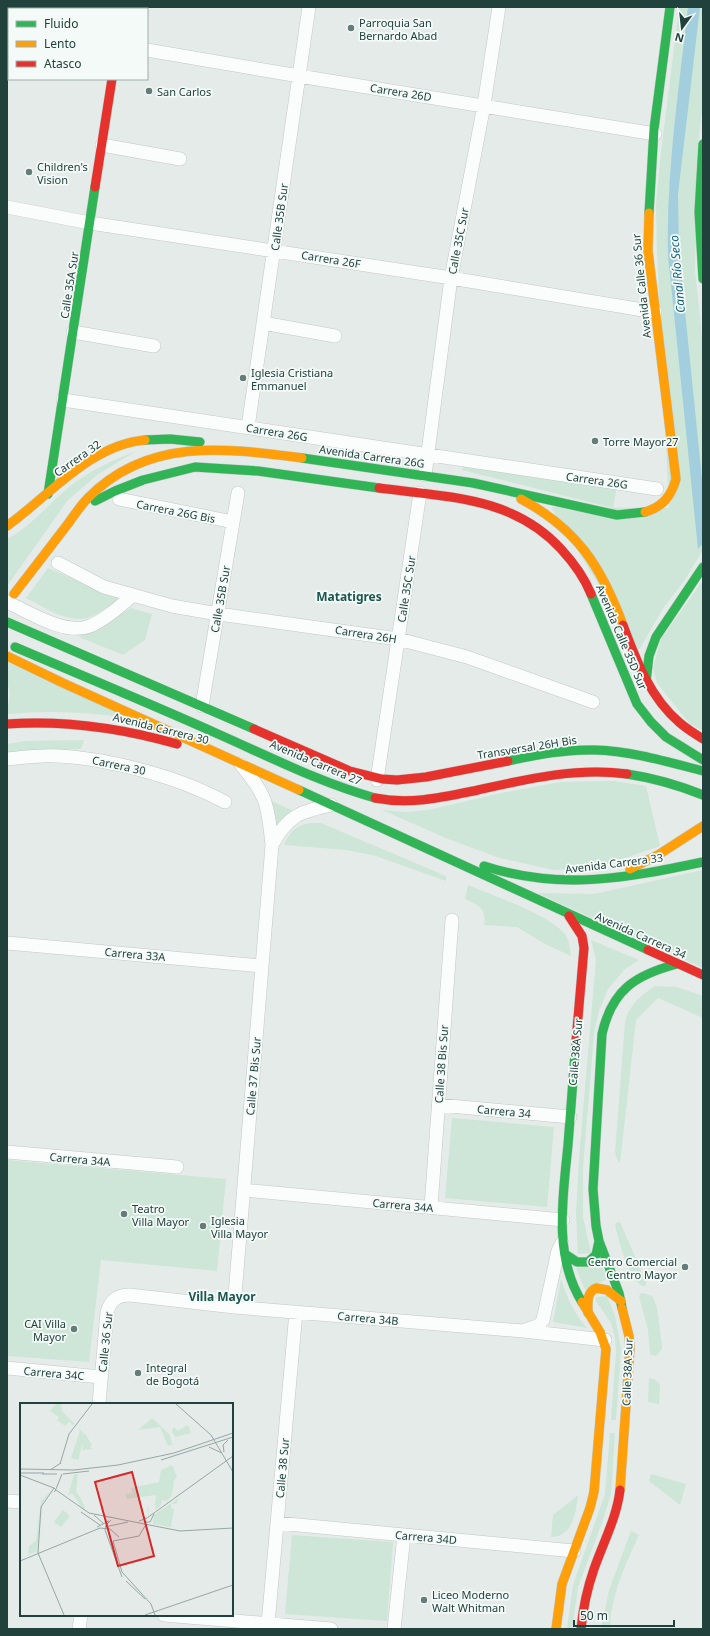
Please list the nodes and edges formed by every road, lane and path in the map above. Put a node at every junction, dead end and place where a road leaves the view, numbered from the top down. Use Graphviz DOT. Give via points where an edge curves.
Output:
graph roads {
  1 [pos="309,7"];
  2 [pos="499,7"];
  3 [pos="670,7"];
  4 [pos="148,50"];
  5 [pos="299,76"];
  6 [pos="112,80"];
  7 [pos="484,105"];
  8 [pos="655,134"];
  9 [pos="703,144"];
  10 [pos="102,145"];
  11 [pos="180,159"];
  12 [pos="7,207"];
  13 [pos="90,223"];
  14 [pos="274,251"];
  15 [pos="452,278"];
  16 [pos="703,279"];
  17 [pos="655,312"];
  18 [pos="263,323"];
  19 [pos="73,332"];
  20 [pos="335,336"];
  21 [pos="154,346"];
  22 [pos="63,400"];
  23 [pos="248,428"];
  24 [pos="244,452"];
  25 [pos="428,454"];
  26 [pos="425,475"];
  27 [pos="497,487"];
  28 [pos="657,489"];
  29 [pos="673,491"];
  30 [pos="238,493"];
  31 [pos="420,493"];
  32 [pos="48,494"];
  33 [pos="119,499"];
  34 [pos="76,514"];
  35 [pos="524,518"];
  36 [pos="233,522"];
  37 [pos="7,526"];
  38 [pos="58,563"];
  39 [pos="703,566"];
  40 [pos="132,596"];
  41 [pos="11,598"];
  42 [pos="218,614"];
  43 [pos="7,622"];
  44 [pos="398,639"];
  45 [pos="7,644"];
  46 [pos="7,656"];
  47 [pos="646,682"];
  48 [pos="593,702"];
  49 [pos="202,706"];
  50 [pos="7,724"];
  51 [pos="703,739"];
  52 [pos="7,759"];
  53 [pos="703,760"];
  54 [pos="236,761"];
  55 [pos="703,771"];
  56 [pos="377,780"];
  57 [pos="703,795"];
  58 [pos="225,802"];
  59 [pos="331,805"];
  60 [pos="703,826"];
  61 [pos="412,843"];
  62 [pos="272,845"];
  63 [pos="703,862"];
  64 [pos="604,878"];
  65 [pos="569,916"];
  66 [pos="452,920"];
  67 [pos="7,943"];
  68 [pos="677,964"];
  69 [pos="262,966"];
  70 [pos="703,975"];
  71 [pos="438,1106"];
  72 [pos="570,1117"];
  73 [pos="7,1152"];
  74 [pos="177,1167"];
  75 [pos="244,1190"];
  76 [pos="431,1207"];
  77 [pos="563,1220"];
  78 [pos="564,1240"];
  79 [pos="599,1241"];
  80 [pos="565,1254"];
  81 [pos="130,1295"];
  82 [pos="621,1301"];
  83 [pos="234,1307"];
  84 [pos="296,1312"];
  85 [pos="588,1312"];
  86 [pos="523,1331"];
  87 [pos="605,1340"];
  88 [pos="7,1368"];
  89 [pos="101,1377"];
  90 [pos="99,1403"];
  91 [pos="7,1501"];
  92 [pos="20,1502"];
  93 [pos="277,1522"];
  94 [pos="404,1535"];
  95 [pos="574,1551"];
  96 [pos="81,1616"];
  97 [pos="176,1616"];
  98 [pos="268,1624"];
  99 [pos="79,1629"];
  100 [pos="331,1629"];
  101 [pos="394,1629"];
  102 [pos="556,1629"];
  103 [pos="581,1629"];
  1 -- 5 [label="street, Calle 35B Sur"];
  2 -- 7 [label="street, Calle 35C Sur"];
  3 -- 8 [label="main road, Avenida Calle 36 Sur"];
  4 -- 5 [label="street, Carrera 26D"];
  5 -- 7 [label="street, Carrera 26D"];
  5 -- 14 [label="street, Calle 35B Sur"];
  6 -- 10 [label="main road, Calle 35A Sur"];
  7 -- 8 [label="street, Carrera 26D"];
  7 -- 15 [label="street, Calle 35C Sur"];
  8 -- 17 [label="main road, Avenida Calle 36 Sur" via="648,229"];
  9 -- 16 [label="main road" via="698,200"];
  10 -- 11 [label="street"];
  10 -- 13 [label="main road, Calle 35A Sur"];
  12 -- 13 [label="street, Carrera 26F"];
  13 -- 14 [label="street, Carrera 26F"];
  13 -- 19 [label="main road, Calle 35A Sur"];
  14 -- 15 [label="street, Carrera 26F"];
  14 -- 18 [label="street, Calle 35B Sur"];
  15 -- 17 [label="street, Carrera 26F"];
  15 -- 25 [label="street, Calle 35C Sur"];
  17 -- 29 [label="main road, Avenida Calle 36 Sur" via="676,478"];
  18 -- 20 [label="street"];
  18 -- 23 [label="street, Calle 35B Sur"];
  19 -- 21 [label="street"];
  19 -- 22 [label="main road, Calle 35A Sur"];
  22 -- 23 [label="street, Carrera 26G"];
  22 -- 32 [label="main road, Calle 35A Sur"];
  23 -- 25 [label="street, Carrera 26G"];
  24 -- 26 [label="main road, Avenida Carrera 26G"];
  24 -- 32 [label="main road, Carrera 32" via="199,442 142,440 122,445 95,458"];
  24 -- 34 [label="main road, Avenida Carrera 26G" via="198,449 149,460 127,469 100,486"];
  25 -- 26 [label="street, Calle 35C Sur"];
  25 -- 28 [label="street, Carrera 26G"];
  26 -- 27 [label="main road, Avenida Carrera 26G"];
  27 -- 29 [label="main road, Avenida Carrera 26G" via="599,512 628,515 648,512 658,507"];
  27 -- 47 [label="main road, Avenida Calle 35D Sur" via="544,513 565,529 584,549 610,593"];
  30 -- 36 [label="street, Calle 35B Sur"];
  31 -- 34 [label="main road, Avenida Carrera 26G" via="238,468 196,467 171,472 115,490"];
  31 -- 35 [label="main road, Avenida Carrera 26G" via="485,503"];
  31 -- 44 [label="street, Calle 35C Sur"];
  32 -- 37 [label="main road, Carrera 32"];
  33 -- 36 [label="street, Carrera 26G Bis"];
  34 -- 41 [label="main road, Avenida Carrera 26G"];
  35 -- 53 [label="main road, Avenida Calle 35D Sur" via="562,548 585,580 632,693 648,720 666,738"];
  36 -- 42 [label="street, Calle 35B Sur"];
  38 -- 40 [label="street, Carrera 26H" via="104,587"];
  39 -- 47 [label="main road" via="654,642 649,656"];
  40 -- 41 [label="street" via="112,613 89,626 75,629 62,627"];
  40 -- 42 [label="street, Carrera 26H"];
  42 -- 44 [label="street, Carrera 26H"];
  42 -- 49 [label="street, Calle 35B Sur"];
  43 -- 49 [label="main road, Avenida Carrera 27"];
  44 -- 48 [label="street, Carrera 26H" via="467,657"];
  44 -- 56 [label="street, Calle 35C Sur"];
  45 -- 57 [label="main road, Avenida Carrera 27" via="319,778 365,795 397,801 423,800 545,776 591,771 655,779"];
  46 -- 54 [label="main road"];
  47 -- 51 [label="main road" via="668,712 688,730"];
  49 -- 56 [label="main road, Avenida Carrera 27" via="350,771"];
  50 -- 54 [label="main road, Avenida Carrera 30" via="56,722 106,727 157,738"];
  52 -- 58 [label="street, Carrera 30" via="44,756 83,758 126,766 167,776 210,793"];
  54 -- 59 [label="main road"];
  54 -- 62 [label="street, Calle 37 Bis Sur" via="254,780 264,798 269,812"];
  55 -- 56 [label="main road, Transversal 26H Bis" via="629,753 582,750 415,779"];
  59 -- 61 [label="main road"];
  59 -- 62 [label="street, Calle 37 Bis Sur" via="307,810 296,816 284,825"];
  60 -- 64 [label="main road" via="677,844 633,867"];
  61 -- 64 [label="main road, Avenida Carrera 33" via="521,877 561,881"];
  61 -- 65 [label="main road"];
  62 -- 69 [label="street, Calle 37 Bis Sur"];
  63 -- 64 [label="main road, Avenida Carrera 33"];
  65 -- 68 [label="main road, Avenida Carrera 34"];
  65 -- 72 [label="main road, Calle 38A Sur" via="582,936 584,948"];
  66 -- 71 [label="street, Calle 38 Bis Sur"];
  67 -- 69 [label="street, Carrera 33A"];
  68 -- 70 [label="main road, Avenida Carrera 34"];
  68 -- 79 [label="main road, Calle 38A Sur" via="653,970 637,978 613,1002 603,1023 593,1188"];
  69 -- 75 [label="street, Calle 37 Bis Sur"];
  71 -- 72 [label="street, Carrera 34"];
  71 -- 76 [label="street, Calle 38 Bis Sur"];
  72 -- 77 [label="main road, Calle 38A Sur"];
  73 -- 74 [label="street, Carrera 34A"];
  75 -- 76 [label="street, Carrera 34A"];
  75 -- 83 [label="street, Calle 37 Bis Sur"];
  76 -- 77 [label="street, Carrera 34A"];
  77 -- 78 [label="main road, Calle 38A Sur"];
  78 -- 80 [label="main road, Calle 38A Sur"];
  78 -- 86 [label="street, Calle 38A Sur" via="558,1251 543,1320"];
  79 -- 80 [label="main road" via="597,1255 585,1263 571,1260"];
  79 -- 82 [label="main road, Calle 38A Sur"];
  80 -- 85 [label="main road, Calle 38A Sur" via="572,1284"];
  81 -- 83 [label="street, Carrera 34B"];
  81 -- 89 [label="street, Calle 36 Sur" via="114,1298 107,1312"];
  82 -- 85 [label="main road" via="612,1291 598,1287 588,1296"];
  82 -- 103 [label="main road, Calle 38A Sur" via="630,1348 619,1497 615,1517 586,1595"];
  83 -- 84 [label="street, Carrera 34B"];
  84 -- 86 [label="street, Carrera 34B"];
  84 -- 93 [label="street, Calle 38 Sur"];
  85 -- 87 [label="main road, Calle 38A Sur"];
  86 -- 87 [label="street, Carrera 34B"];
  87 -- 95 [label="main road, Calle 38A Sur" via="594,1492"];
  88 -- 89 [label="street, Carrera 34C"];
  89 -- 90 [label="street, Calle 36 Sur"];
  91 -- 92 [label="street"];
  93 -- 94 [label="street, Carrera 34D"];
  93 -- 98 [label="street, Calle 38 Sur"];
  94 -- 95 [label="street, Carrera 34D"];
  94 -- 101 [label="street"];
  95 -- 102 [label="main road, Calle 38A Sur" via="562,1584"];
  96 -- 99 [label="street"];
  97 -- 98 [label="street"];
  98 -- 100 [label="street"];
}
